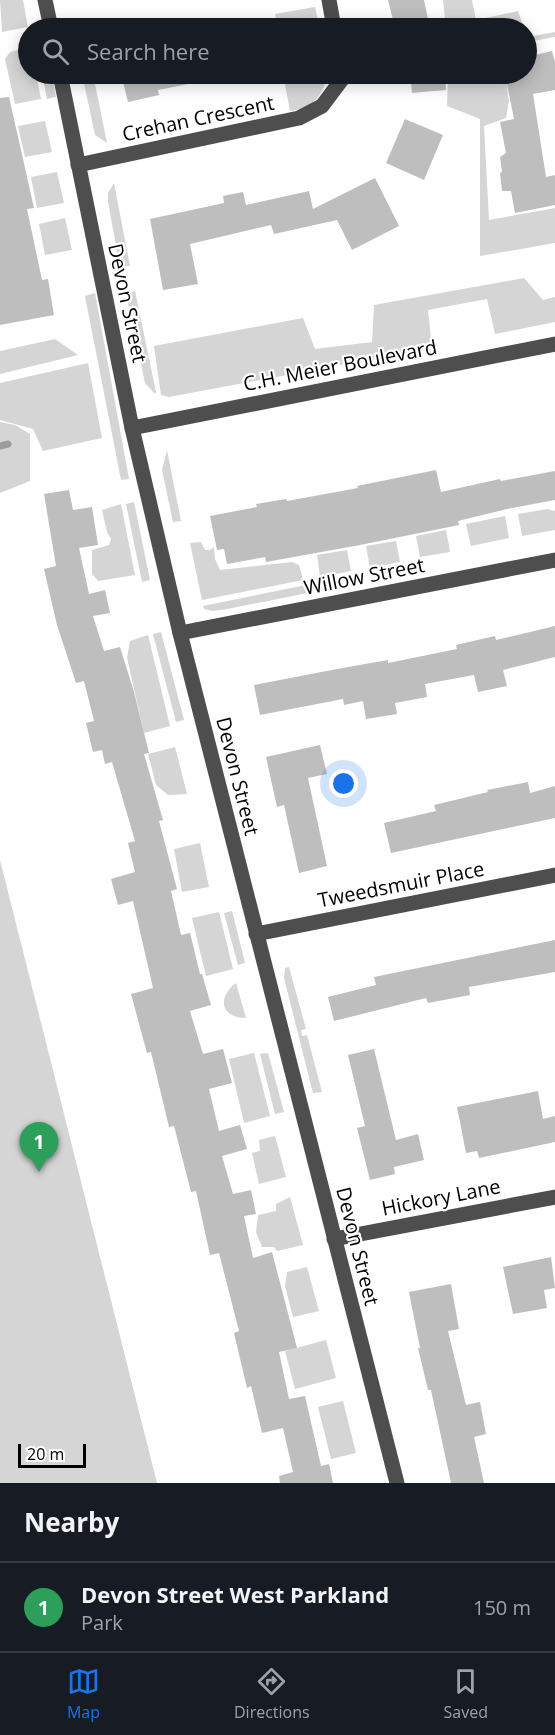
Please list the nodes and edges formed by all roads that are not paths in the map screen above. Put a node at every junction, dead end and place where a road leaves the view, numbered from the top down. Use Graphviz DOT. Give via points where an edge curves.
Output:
graph roads {
  1 [pos="45,0"];
  2 [pos="329,0"];
  3 [pos="49,18"];
  4 [pos="332,18"];
  5 [pos="62,84"];
  6 [pos="338,84"];
  7 [pos="78,165"];
  8 [pos="555,344"];
  9 [pos="132,428"];
  10 [pos="555,560"];
  11 [pos="180,633"];
  12 [pos="555,875"];
  13 [pos="256,934"];
  14 [pos="555,1197"];
  15 [pos="334,1239"];
  16 [pos="397,1483"];
  1 -- 3 [label="street"];
  2 -- 4 [label="street"];
  5 -- 7 [label="street, Devon Street"];
  6 -- 7 [label="street, Crehan Crescent" via="322,106 299,118"];
  7 -- 9 [label="street, Devon Street"];
  8 -- 9 [label="street, C.H. Meier Boulevard"];
  9 -- 11 [label="street, Devon Street"];
  10 -- 11 [label="street, Willow Street"];
  11 -- 13 [label="street, Devon Street"];
  12 -- 13 [label="street, Tweedsmuir Place"];
  13 -- 15 [label="street, Devon Street"];
  14 -- 15 [label="street, Hickory Lane"];
  15 -- 16 [label="street, Devon Street"];
}
